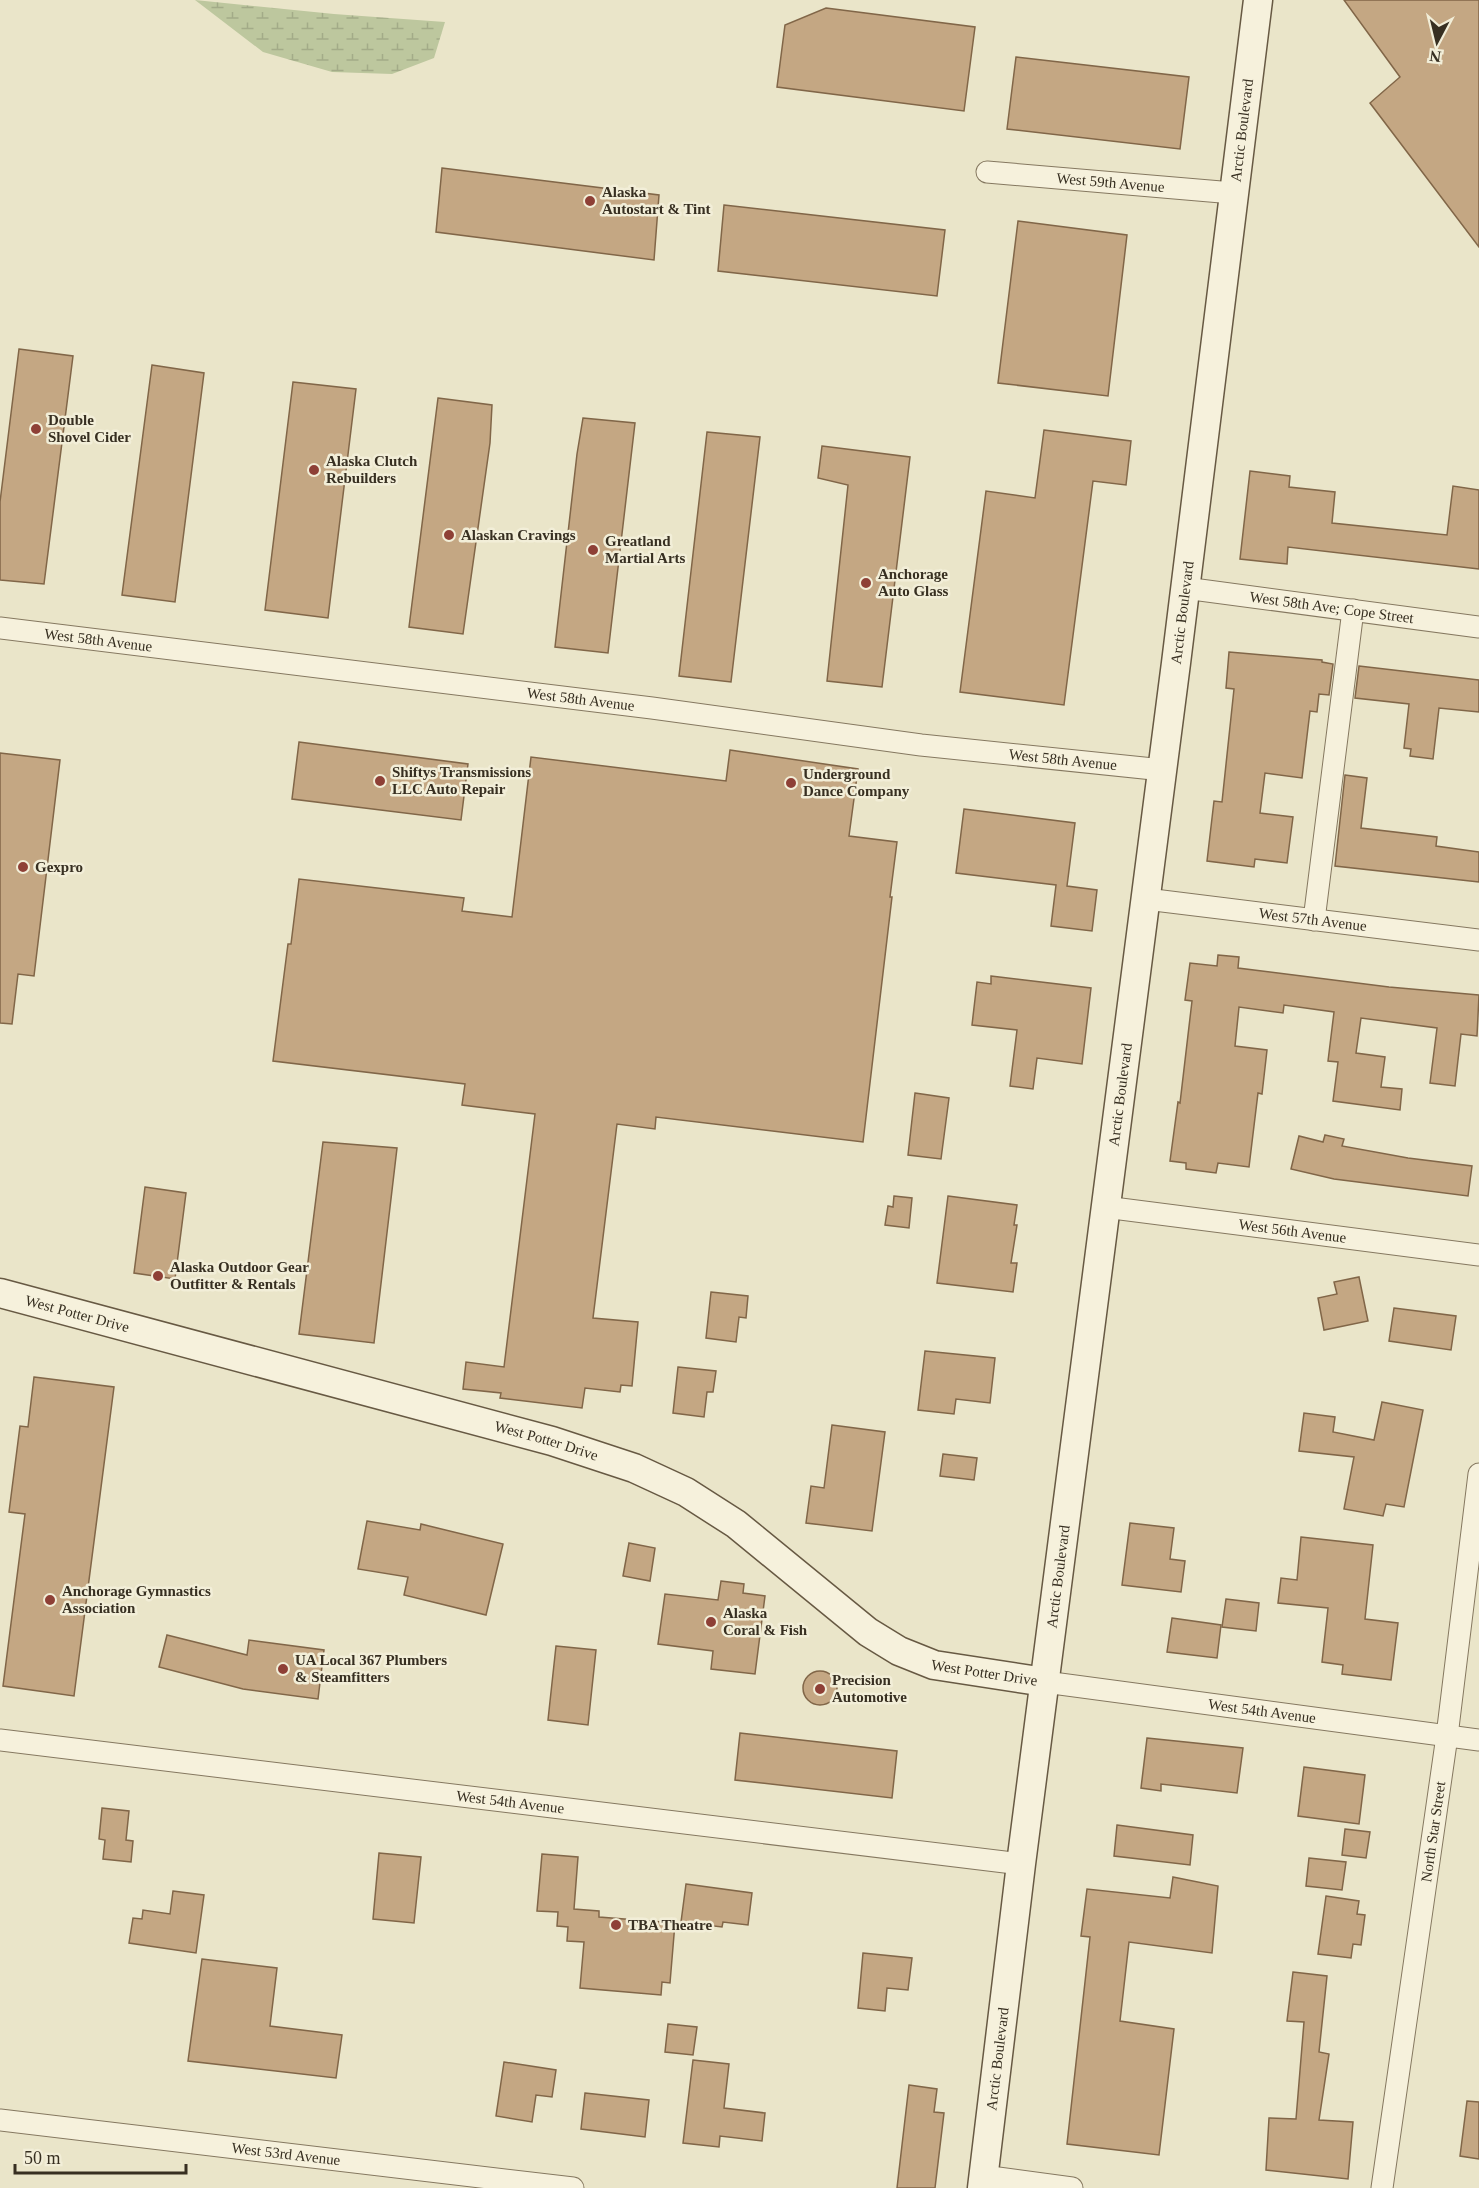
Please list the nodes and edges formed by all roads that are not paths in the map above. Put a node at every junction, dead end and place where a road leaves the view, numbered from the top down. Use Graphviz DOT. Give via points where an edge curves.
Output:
graph roads {
  1 [pos="1258,0"];
  2 [pos="987,172"];
  3 [pos="1233,193"];
  4 [pos="1185,588"];
  5 [pos="1353,610"];
  6 [pos="1479,627"];
  7 [pos="0,628"];
  8 [pos="1163,770"];
  9 [pos="1146,899"];
  10 [pos="1314,920"];
  11 [pos="1479,940"];
  12 [pos="1105,1207"];
  13 [pos="1479,1255"];
  14 [pos="0,1293"];
  15 [pos="1479,1474"];
  16 [pos="1045,1682"];
  17 [pos="1447,1736"];
  18 [pos="0,1740"];
  19 [pos="1479,1740"];
  20 [pos="1021,1864"];
  21 [pos="0,2120"];
  22 [pos="982,2182"];
  23 [pos="573,2188"];
  24 [pos="1072,2188"];
  25 [pos="1382,2188"];
  1 -- 3 [label="main road, Arctic Boulevard"];
  2 -- 3 [label="street, West 59th Avenue"];
  3 -- 4 [label="main road, Arctic Boulevard"];
  4 -- 5 [label="street, West 58th Ave; Cope Street"];
  4 -- 8 [label="main road, Arctic Boulevard"];
  5 -- 6 [label="street, West 58th Ave; Cope Street"];
  5 -- 10 [label="street"];
  7 -- 8 [label="street, West 58th Avenue" via="921,745"];
  8 -- 9 [label="main road, Arctic Boulevard"];
  9 -- 10 [label="street, West 57th Avenue"];
  9 -- 12 [label="main road, Arctic Boulevard"];
  10 -- 11 [label="street, West 57th Avenue"];
  12 -- 13 [label="street, West 56th Avenue"];
  12 -- 16 [label="main road, Arctic Boulevard"];
  14 -- 16 [label="main road, West Potter Drive" via="552,1441 634,1468 686,1492 736,1524 868,1632 899,1652 934,1665"];
  15 -- 17 [label="street, North Star Street"];
  16 -- 17 [label="street, West 54th Avenue"];
  16 -- 20 [label="main road, Arctic Boulevard"];
  17 -- 19 [label="street, West 54th Avenue"];
  17 -- 25 [label="street, North Star Street"];
  18 -- 20 [label="street, West 54th Avenue"];
  20 -- 22 [label="main road, Arctic Boulevard"];
  21 -- 23 [label="street, West 53rd Avenue"];
  22 -- 24 [label="street"];
}
